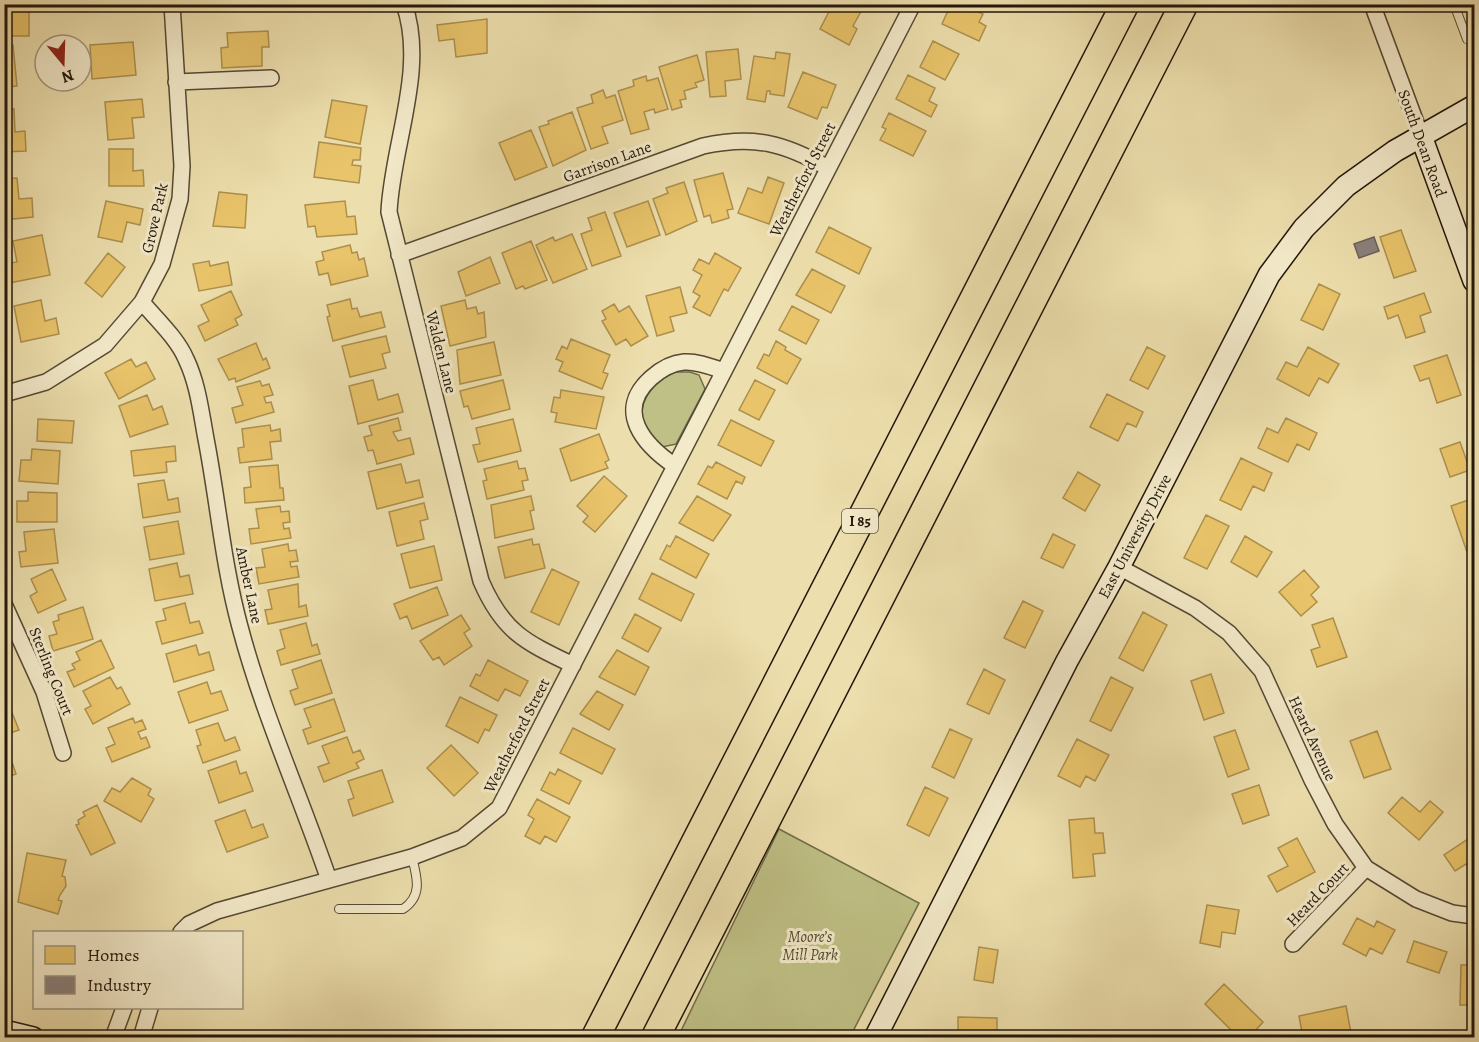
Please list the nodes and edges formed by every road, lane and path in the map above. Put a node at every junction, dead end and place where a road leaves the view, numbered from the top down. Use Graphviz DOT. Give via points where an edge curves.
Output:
graph roads {
  1 [pos="172,4"];
  2 [pos="404,4"];
  3 [pos="913,4"];
  4 [pos="1125,4"];
  5 [pos="1184,4"];
  6 [pos="1372,4"];
  7 [pos="1454,4"];
  8 [pos="1474,36"];
  9 [pos="271,78"];
  10 [pos="176,82"];
  11 [pos="1474,106"];
  12 [pos="1421,136"];
  13 [pos="828,168"];
  14 [pos="399,255"];
  15 [pos="1474,281"];
  16 [pos="142,302"];
  17 [pos="724,371"];
  18 [pos="4,394"];
  19 [pos="675,466"];
  20 [pos="1119,567"];
  21 [pos="4,604"];
  22 [pos="573,664"];
  23 [pos="63,753"];
  24 [pos="412,857"];
  25 [pos="1366,868"];
  26 [pos="329,880"];
  27 [pos="339,909"];
  28 [pos="1474,916"];
  29 [pos="183,931"];
  30 [pos="1293,944"];
  31 [pos="124,1009"];
  32 [pos="150,1009"];
  33 [pos="4,1030"];
  34 [pos="33,1038"];
  35 [pos="112,1038"];
  36 [pos="141,1038"];
  37 [pos="595,1038"];
  38 [pos="655,1038"];
  39 [pos="875,1038"];
  1 -- 10 [label="street, Grove Park"];
  2 -- 14 [label="street, Walden Lane" via="414,51 388,212"];
  3 -- 13 [label="street, Weatherford Street"];
  4 -- 37 [label="highway, I 85"];
  5 -- 38 [label="highway"];
  6 -- 12 [label="street, South Dean Road"];
  7 -- 8 [label="lane" via="1467,39"];
  9 -- 10 [label="street"];
  10 -- 16 [label="street, Grove Park" via="182,166 180,199 168,248"];
  11 -- 12 [label="main road, East University Drive"];
  12 -- 15 [label="main road, South Dean Road"];
  12 -- 20 [label="main road, East University Drive" via="1346,186 1286,251 1254,301"];
  13 -- 14 [label="street, Garrison Lane" via="797,150 774,144 724,141"];
  13 -- 17 [label="street, Weatherford Street"];
  14 -- 22 [label="street, Walden Lane" via="481,581 490,602 519,638"];
  16 -- 18 [label="street, Grove Park" via="91,356 46,382"];
  16 -- 26 [label="street, Amber Lane" via="178,344 197,392 239,627 270,725"];
  17 -- 19 [label="street, Weatherford Street"];
  17 -- 19 [label="street" via="684,362 665,368 638,394 633,412 639,431 646,443"];
  19 -- 22 [label="street, Weatherford Street"];
  20 -- 25 [label="street, Heard Avenue" via="1195,608 1229,633 1262,671 1316,789"];
  20 -- 39 [label="main road, East University Drive"];
  21 -- 23 [label="street, Sterling Court" via="44,692"];
  22 -- 24 [label="street, Weatherford Street" via="499,808 462,838"];
  24 -- 26 [label="street, Weatherford Street"];
  24 -- 27 [label="lane" via="418,884 411,904 403,909"];
  25 -- 28 [label="street, Heard Avenue" via="1416,899 1452,913"];
  25 -- 30 [label="street, Heard Court"];
  26 -- 29 [label="street, Weatherford Street" via="217,911"];
  31 -- 35 [label="street"];
  32 -- 36 [label="street"];
  33 -- 34 [label="main road"];
}
